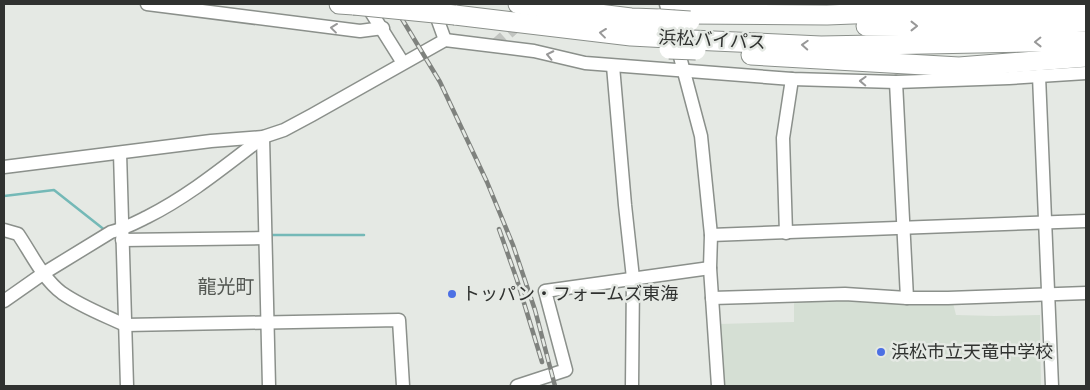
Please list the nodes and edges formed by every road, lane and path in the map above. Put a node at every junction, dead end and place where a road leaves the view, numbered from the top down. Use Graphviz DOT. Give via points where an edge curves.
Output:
graph roads {
  1 [pos="147,4"];
  2 [pos="353,4"];
  3 [pos="432,4"];
  4 [pos="518,4"];
  5 [pos="896,4"];
  6 [pos="918,4"];
  7 [pos="1086,5"];
  8 [pos="662,13"];
  9 [pos="684,13"];
  10 [pos="1086,22"];
  11 [pos="631,27"];
  12 [pos="382,28"];
  13 [pos="445,40"];
  14 [pos="1086,41"];
  15 [pos="694,45"];
  16 [pos="1086,57"];
  17 [pos="959,61"];
  18 [pos="403,63"];
  19 [pos="613,66"];
  20 [pos="685,72"];
  21 [pos="1086,73"];
  22 [pos="1039,76"];
  23 [pos="1009,78"];
  24 [pos="792,79"];
  25 [pos="914,81"];
  26 [pos="896,82"];
  27 [pos="264,137"];
  28 [pos="120,153"];
  29 [pos="4,167"];
  30 [pos="1086,221"];
  31 [pos="1046,223"];
  32 [pos="904,229"];
  33 [pos="4,230"];
  34 [pos="786,233"];
  35 [pos="118,234"];
  36 [pos="711,235"];
  37 [pos="265,236"];
  38 [pos="710,268"];
  39 [pos="44,273"];
  40 [pos="633,278"];
  41 [pos="1086,292"];
  42 [pos="1049,294"];
  43 [pos="712,298"];
  44 [pos="908,298"];
  45 [pos="4,301"];
  46 [pos="267,322"];
  47 [pos="125,325"];
  48 [pos="127,386"];
  49 [pos="270,386"];
  50 [pos="403,386"];
  51 [pos="517,386"];
  52 [pos="632,386"];
  53 [pos="718,386"];
  54 [pos="1052,386"];
  12 -- 1 [label="street, one-way" via="360,31"];
  11 -- 2 [label="highway, one-way, bridge" via="455,15"];
  2 -- 12 [label="street"];
  3 -- 13 [label="street"];
  4 -- 11 [label="highway"];
  5 -- 6 [label="street"];
  5 -- 9 [label="street" via="731,6"];
  7 -- 9 [label="highway" via="827,16"];
  8 -- 9 [label="highway"];
  8 -- 11 [label="highway"];
  8 -- 20 [label="street"];
  9 -- 10 [label="highway, 浜松バイパス, one-way" via="820,27"];
  11 -- 15 [label="highway, bridge" via="669,44"];
  12 -- 18 [label="street"];
  13 -- 18 [label="street"];
  19 -- 13 [label="street, one-way" via="534,51"];
  14 -- 15 [label="highway, 浜松バイパス, one-way"];
  15 -- 17 [label="highway" via="788,58"];
  16 -- 17 [label="highway" via="995,65"];
  17 -- 23 [label="street" via="965,73"];
  17 -- 25 [label="street" via="952,71"];
  18 -- 27 [label="street" via="284,130"];
  19 -- 20 [label="street"];
  19 -- 40 [label="street"];
  20 -- 24 [label="street"];
  20 -- 36 [label="street" via="701,136"];
  21 -- 22 [label="street"];
  22 -- 23 [label="street"];
  22 -- 31 [label="street"];
  23 -- 25 [label="street"];
  26 -- 24 [label="street, one-way"];
  24 -- 34 [label="street" via="783,138"];
  25 -- 26 [label="street"];
  26 -- 32 [label="street"];
  27 -- 28 [label="street"];
  27 -- 35 [label="street" via="170,206"];
  27 -- 37 [label="street"];
  28 -- 29 [label="street"];
  28 -- 35 [label="street"];
  30 -- 31 [label="street"];
  31 -- 32 [label="street"];
  31 -- 42 [label="street"];
  32 -- 34 [label="street"];
  32 -- 44 [label="street"];
  33 -- 39 [label="street" via="18,234"];
  34 -- 36 [label="street"];
  35 -- 37 [label="street"];
  35 -- 39 [label="street" via="97,240"];
  35 -- 47 [label="street"];
  36 -- 38 [label="street"];
  37 -- 46 [label="street"];
  38 -- 40 [label="street"];
  38 -- 43 [label="street"];
  39 -- 45 [label="street"];
  39 -- 47 [label="street" via="61,292"];
  40 -- 51 [label="street" via="545,291 566,370"];
  40 -- 52 [label="street"];
  41 -- 42 [label="street"];
  42 -- 44 [label="street"];
  42 -- 54 [label="street"];
  43 -- 44 [label="street" via="845,294"];
  43 -- 53 [label="street"];
  46 -- 47 [label="street"];
  46 -- 49 [label="street"];
  46 -- 50 [label="street" via="399,320"];
  47 -- 48 [label="street"];
}
